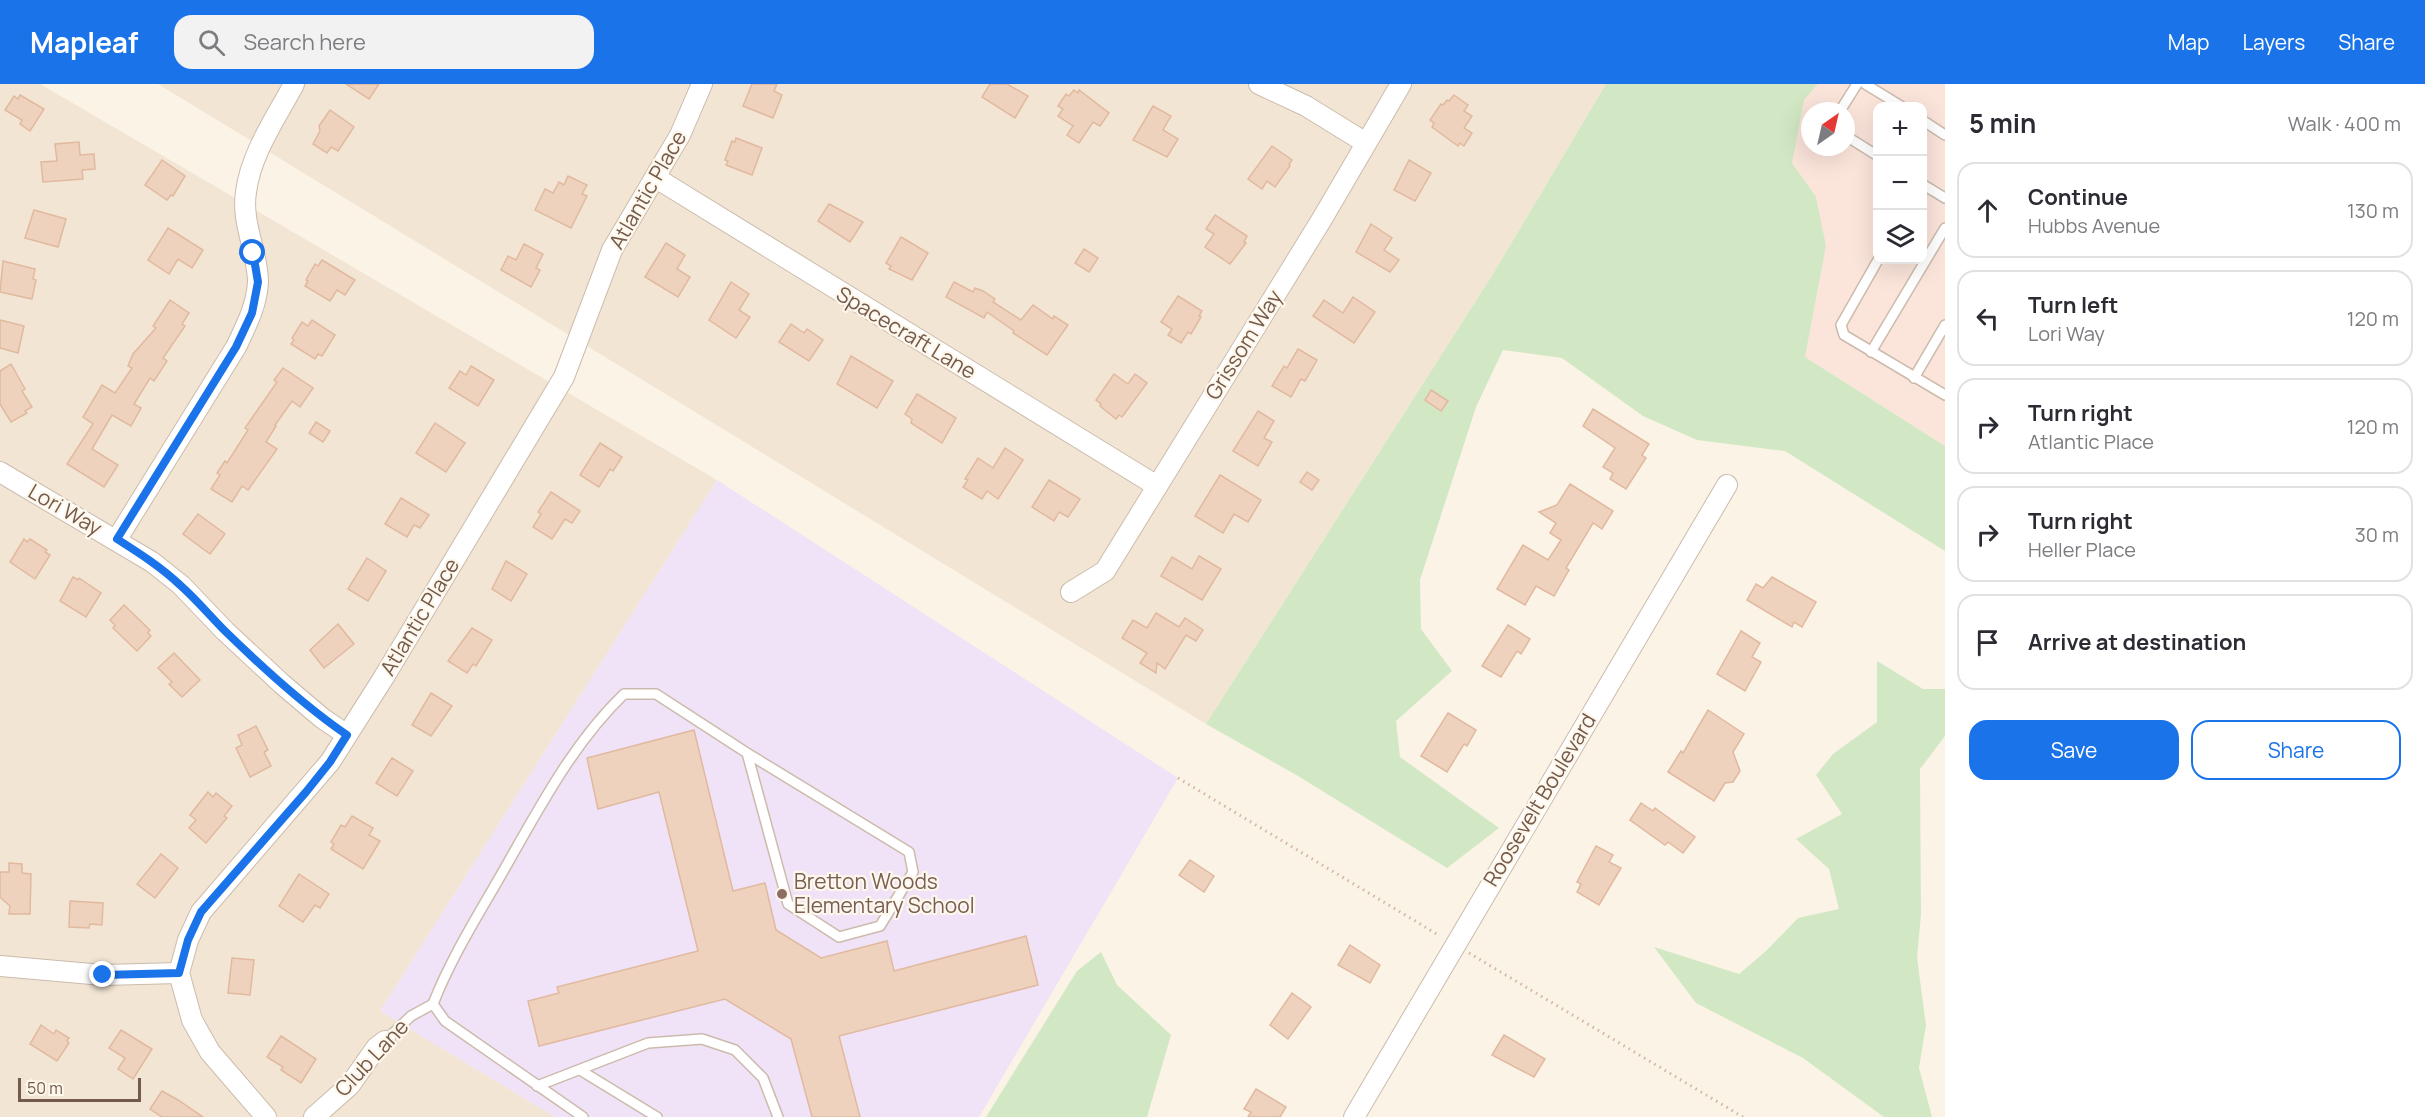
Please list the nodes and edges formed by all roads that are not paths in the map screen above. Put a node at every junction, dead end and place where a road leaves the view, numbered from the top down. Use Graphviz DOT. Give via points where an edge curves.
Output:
graph roads {
  1 [pos="294,84"];
  2 [pos="702,84"];
  3 [pos="1259,84"];
  4 [pos="1401,84"];
  5 [pos="1857,84"];
  6 [pos="1865,84"];
  7 [pos="1846,102"];
  8 [pos="1894,102"];
  9 [pos="1927,123"];
  10 [pos="1945,135"];
  11 [pos="1855,142"];
  12 [pos="1366,143"];
  13 [pos="1873,153"];
  14 [pos="656,178"];
  15 [pos="1927,187"];
  16 [pos="1945,198"];
  17 [pos="1945,228"];
  18 [pos="1876,264"];
  19 [pos="1945,325"];
  20 [pos="1871,352"];
  21 [pos="1914,378"];
  22 [pos="1945,395"];
  23 [pos="2,478"];
  24 [pos="1727,485"];
  25 [pos="1157,486"];
  26 [pos="117,539"];
  27 [pos="1071,592"];
  28 [pos="347,735"];
  29 [pos="747,753"];
  30 [pos="0,966"];
  31 [pos="179,973"];
  32 [pos="433,1004"];
  33 [pos="384,1041"];
  34 [pos="580,1070"];
  35 [pos="537,1086"];
  36 [pos="266,1117"];
  37 [pos="314,1117"];
  38 [pos="583,1117"];
  39 [pos="657,1117"];
  40 [pos="778,1117"];
  41 [pos="1354,1117"];
  1 -- 26 [label="street" via="251,166 245,194 258,282 252,313 236,347"];
  2 -- 14 [label="street, Atlantic Place" via="681,135"];
  3 -- 12 [label="street" via="1306,106"];
  4 -- 12 [label="street, Grissom Way"];
  5 -- 7 [label="lane"];
  6 -- 8 [label="lane"];
  9 -- 10 [label="lane"];
  11 -- 13 [label="lane"];
  12 -- 25 [label="street, Grissom Way"];
  14 -- 25 [label="street, Spacecraft Lane"];
  14 -- 28 [label="street, Atlantic Place" via="612,250 564,377"];
  15 -- 16 [label="lane"];
  17 -- 20 [label="lane"];
  18 -- 20 [label="lane" via="1841,325 1844,335"];
  19 -- 21 [label="lane"];
  20 -- 21 [label="lane"];
  21 -- 22 [label="lane"];
  23 -- 26 [label="street, Lori Way"];
  24 -- 41 [label="street, Roosevelt Boulevard"];
  25 -- 27 [label="street, Grissom Way" via="1105,571"];
  26 -- 28 [label="street, Lori Way" via="181,585 282,684"];
  28 -- 31 [label="street, Atlantic Place" via="306,792 201,912"];
  29 -- 29 [label="lane" via="909,852 913,872 880,926 838,937 788,904"];
  29 -- 32 [label="lane" via="656,694 624,694 600,718 540,808 446,971"];
  30 -- 31 [label="street" via="103,975"];
  31 -- 36 [label="street" via="192,1020 210,1052"];
  32 -- 33 [label="lane, Club Lane" via="411,1016"];
  32 -- 35 [label="lane" via="445,1021"];
  33 -- 37 [label="street, Club Lane" via="350,1085"];
  34 -- 35 [label="lane"];
  34 -- 39 [label="lane"];
  34 -- 40 [label="lane" via="648,1043 702,1039 735,1050 762,1078"];
  35 -- 38 [label="lane"];
}
